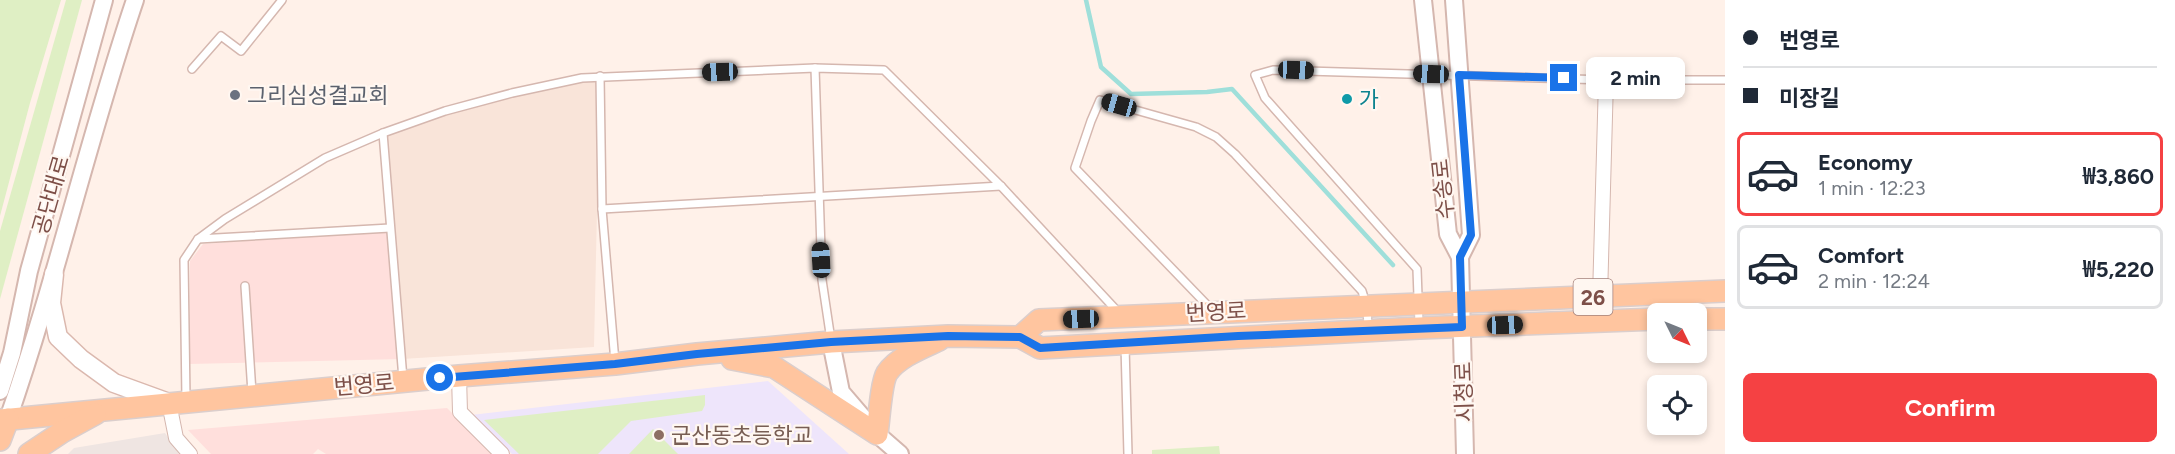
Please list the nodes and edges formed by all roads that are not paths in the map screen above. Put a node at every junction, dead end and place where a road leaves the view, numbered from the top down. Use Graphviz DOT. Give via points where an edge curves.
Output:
graph roads {
  1 [pos="104,0"];
  2 [pos="135,0"];
  3 [pos="282,0"];
  4 [pos="1423,0"];
  5 [pos="1454,0"];
  6 [pos="815,68"];
  7 [pos="192,69"];
  8 [pos="1431,74"];
  9 [pos="1456,75"];
  10 [pos="600,76"];
  11 [pos="1606,80"];
  12 [pos="1725,80"];
  13 [pos="383,134"];
  14 [pos="1001,186"];
  15 [pos="819,198"];
  16 [pos="602,209"];
  17 [pos="390,228"];
  18 [pos="198,239"];
  19 [pos="1460,257"];
  20 [pos="54,274"];
  21 [pos="245,286"];
  22 [pos="1725,291"];
  23 [pos="1600,297"];
  24 [pos="1461,302"];
  25 [pos="1419,304"];
  26 [pos="1367,307"];
  27 [pos="1214,312"];
  28 [pos="1123,317"];
  29 [pos="1647,319"];
  30 [pos="1707,319"];
  31 [pos="1725,319"];
  32 [pos="1419,327"];
  33 [pos="1462,327"];
  34 [pos="1368,331"];
  35 [pos="948,336"];
  36 [pos="1020,337"];
  37 [pos="831,342"];
  38 [pos="1125,344"];
  39 [pos="697,354"];
  40 [pos="615,364"];
  41 [pos="459,376"];
  42 [pos="403,381"];
  43 [pos="0,391"];
  44 [pos="253,395"];
  45 [pos="177,402"];
  46 [pos="106,409"];
  47 [pos="4,420"];
  48 [pos="877,434"];
  49 [pos="0,440"];
  50 [pos="497,452"];
  51 [pos="188,453"];
  52 [pos="29,454"];
  53 [pos="900,454"];
  54 [pos="1128,454"];
  55 [pos="1465,454"];
  1 -- 43 [label="street, 공단대로"];
  2 -- 20 [label="street, 공단대로"];
  3 -- 7 [label="lane" via="241,51 221,36"];
  4 -- 8 [label="street, 수송로"];
  5 -- 9 [label="street, 수송로"];
  6 -- 10 [label="lane"];
  6 -- 14 [label="lane" via="884,70"];
  6 -- 15 [label="lane"];
  8 -- 9 [label="lane"];
  8 -- 19 [label="street, 수송로" via="1448,234"];
  8 -- 25 [label="lane" via="1273,70 1255,75 1265,98 1418,269"];
  9 -- 11 [label="lane"];
  9 -- 19 [label="street, 수송로" via="1471,235"];
  10 -- 13 [label="lane" via="512,93 445,111"];
  10 -- 16 [label="lane"];
  11 -- 12 [label="lane"];
  11 -- 23 [label="street"];
  13 -- 17 [label="lane"];
  13 -- 18 [label="lane" via="325,158"];
  14 -- 15 [label="lane"];
  14 -- 28 [label="lane"];
  15 -- 16 [label="lane"];
  15 -- 37 [label="lane" via="822,280"];
  16 -- 40 [label="lane"];
  17 -- 18 [label="lane"];
  17 -- 42 [label="lane"];
  18 -- 45 [label="lane" via="184,260"];
  19 -- 24 [label="street, 시청로"];
  20 -- 45 [label="main road" via="51,303 58,337 114,383"];
  20 -- 47 [label="street, 공단대로" via="34,343"];
  21 -- 44 [label="lane"];
  22 -- 23 [label="main road, 번영로 / 26"];
  23 -- 24 [label="main road, 번영로 / 26"];
  24 -- 25 [label="main road, 번영로 / 26"];
  24 -- 33 [label="street, 시청로"];
  25 -- 26 [label="main road, 번영로 / 26"];
  25 -- 32 [label="lane"];
  26 -- 27 [label="main road, 번영로 / 26"];
  26 -- 27 [label="lane" via="1355,282 1216,137 1196,127 1100,100 1075,168"];
  26 -- 34 [label="lane"];
  27 -- 28 [label="main road, 번영로 / 26"];
  28 -- 36 [label="main road, 번영로 / 26" via="1039,320"];
  29 -- 33 [label="main road, 번영로 / 26"];
  30 -- 31 [label="main road"];
  32 -- 33 [label="main road, 번영로 / 26"];
  32 -- 34 [label="main road, 번영로 / 26"];
  33 -- 55 [label="street, 시청로"];
  34 -- 38 [label="main road, 번영로 / 26"];
  35 -- 36 [label="main road, 번영로 / 26"];
  35 -- 37 [label="main road, 번영로 / 26"];
  35 -- 48 [label="main road" via="911,354 886,375"];
  36 -- 38 [label="main road, 번영로 / 26" via="1040,348"];
  37 -- 39 [label="main road, 번영로 / 26"];
  37 -- 48 [label="street" via="841,392"];
  38 -- 54 [label="lane"];
  39 -- 40 [label="main road, 번영로 / 26"];
  39 -- 48 [label="main road" via="774,367"];
  40 -- 41 [label="main road, 번영로 / 26"];
  41 -- 42 [label="main road, 번영로 / 26"];
  41 -- 50 [label="street" via="460,412"];
  42 -- 44 [label="main road, 번영로 / 26"];
  44 -- 45 [label="main road, 번영로 / 26"];
  45 -- 46 [label="main road, 번영로 / 26"];
  45 -- 51 [label="street" via="176,438"];
  46 -- 47 [label="main road, 번영로 / 26"];
  46 -- 52 [label="main road"];
  47 -- 49 [label="main road"];
  48 -- 53 [label="street"];
}
